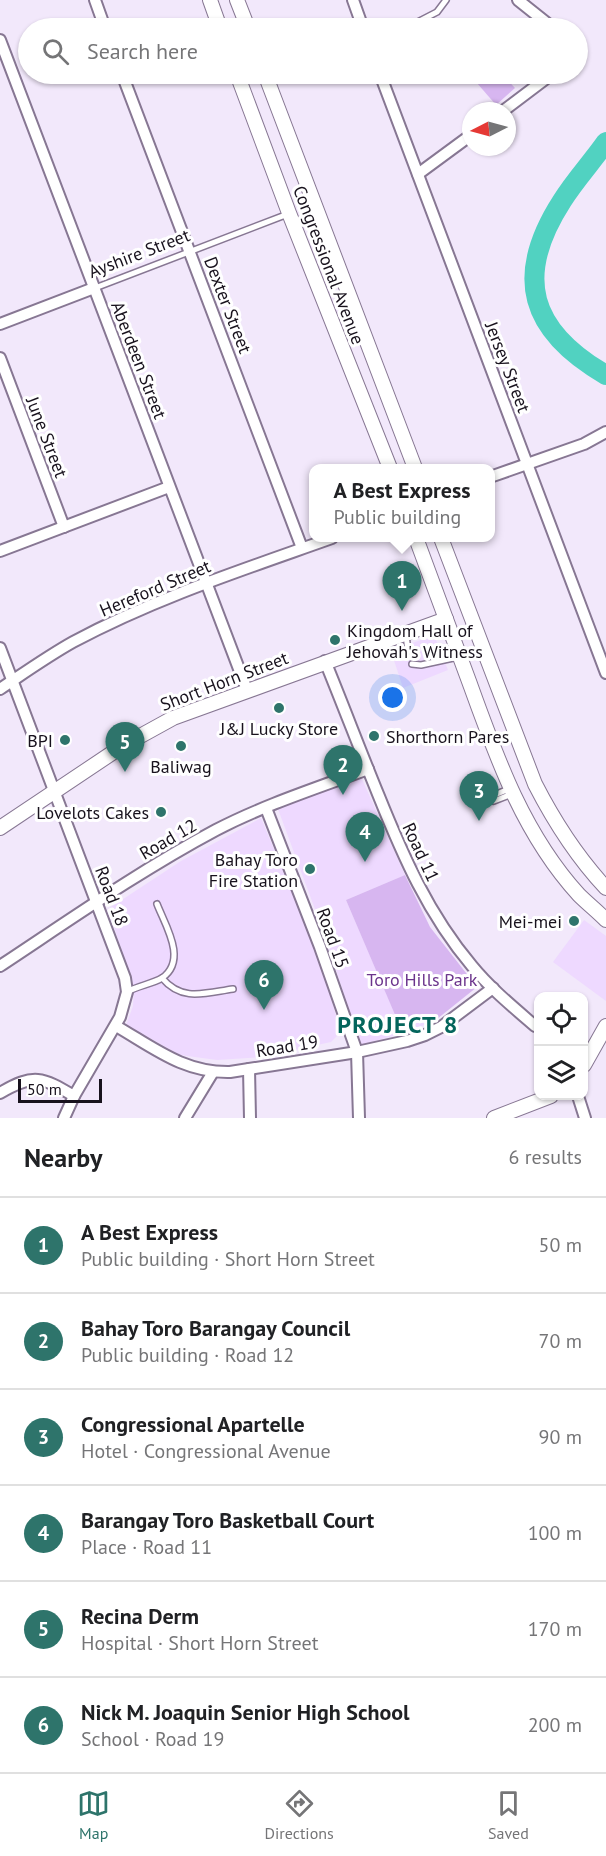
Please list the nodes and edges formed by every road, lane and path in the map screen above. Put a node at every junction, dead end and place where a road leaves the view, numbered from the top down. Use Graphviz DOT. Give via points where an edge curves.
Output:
graph roads {
  1 [pos="94,0"];
  2 [pos="210,0"];
  3 [pos="237,0"];
  4 [pos="353,0"];
  5 [pos="446,0"];
  6 [pos="518,0"];
  7 [pos="101,18"];
  8 [pos="216,18"];
  9 [pos="244,18"];
  10 [pos="359,18"];
  11 [pos="425,18"];
  12 [pos="540,18"];
  13 [pos="0,40"];
  14 [pos="126,84"];
  15 [pos="241,84"];
  16 [pos="269,84"];
  17 [pos="384,84"];
  18 [pos="539,84"];
  19 [pos="515,102"];
  20 [pos="462,142"];
  21 [pos="418,174"];
  22 [pos="289,213"];
  23 [pos="190,251"];
  24 [pos="94,288"];
  25 [pos="0,324"];
  26 [pos="0,358"];
  27 [pos="606,432"];
  28 [pos="388,464"];
  29 [pos="413,464"];
  30 [pos="527,464"];
  31 [pos="495,475"];
  32 [pos="169,487"];
  33 [pos="64,527"];
  34 [pos="318,542"];
  35 [pos="418,542"];
  36 [pos="443,542"];
  37 [pos="302,548"];
  38 [pos="0,551"];
  39 [pos="206,584"];
  40 [pos="446,619"];
  41 [pos="406,633"];
  42 [pos="0,648"];
  43 [pos="408,651"];
  44 [pos="459,657"];
  45 [pos="325,661"];
  46 [pos="412,664"];
  47 [pos="606,673"];
  48 [pos="13,681"];
  49 [pos="0,689"];
  50 [pos="246,690"];
  51 [pos="368,769"];
  52 [pos="512,791"];
  53 [pos="55,792"];
  54 [pos="484,799"];
  55 [pos="494,801"];
  56 [pos="266,808"];
  57 [pos="0,828"];
  58 [pos="606,888"];
  59 [pos="97,902"];
  60 [pos="157,904"];
  61 [pos="606,920"];
  62 [pos="0,966"];
  63 [pos="162,978"];
  64 [pos="493,988"];
  65 [pos="232,989"];
  66 [pos="126,992"];
  67 [pos="534,1025"];
  68 [pos="116,1026"];
  69 [pos="606,1026"];
  70 [pos="357,1052"];
  71 [pos="588,1058"];
  72 [pos="249,1069"];
  73 [pos="213,1072"];
  74 [pos="0,1093"];
  75 [pos="74,1096"];
  76 [pos="539,1100"];
  77 [pos="580,1100"];
  78 [pos="64,1118"];
  79 [pos="185,1118"];
  80 [pos="250,1118"];
  81 [pos="359,1118"];
  82 [pos="494,1118"];
  83 [pos="585,1118"];
  1 -- 7 [label="street"];
  2 -- 8 [label="main road"];
  3 -- 9 [label="main road"];
  4 -- 10 [label="street"];
  5 -- 11 [label="lane" via="437,12"];
  6 -- 12 [label="street"];
  13 -- 24 [label="street, Aberdeen Street"];
  14 -- 23 [label="street, Dexter Street"];
  15 -- 22 [label="main road, Congressional Avenue"];
  16 -- 29 [label="main road, Congressional Avenue"];
  17 -- 21 [label="street, Jersey Street"];
  18 -- 19 [label="street"];
  20 -- 21 [label="street"];
  21 -- 30 [label="street, Jersey Street"];
  22 -- 23 [label="lane, Ayshire Street"];
  22 -- 28 [label="main road, Congressional Avenue"];
  23 -- 24 [label="lane, Ayshire Street"];
  23 -- 37 [label="street, Dexter Street"];
  24 -- 25 [label="street, Ayshire Street"];
  24 -- 32 [label="street, Aberdeen Street"];
  26 -- 33 [label="street, June Street"];
  27 -- 30 [label="street"];
  30 -- 31 [label="street"];
  30 -- 47 [label="street, Jersey Street"];
  32 -- 33 [label="street"];
  32 -- 39 [label="street, Aberdeen Street"];
  33 -- 38 [label="street"];
  34 -- 37 [label="street, Hereford Street"];
  35 -- 40 [label="main road"];
  36 -- 58 [label="main road" via="535,784 568,844"];
  37 -- 39 [label="street, Hereford Street"];
  39 -- 48 [label="street, Hereford Street" via="82,638"];
  39 -- 50 [label="street, Aberdeen Street"];
  40 -- 41 [label="main road, Short Horn Street"];
  40 -- 44 [label="main road"];
  41 -- 43 [label="lane"];
  41 -- 45 [label="main road, Short Horn Street"];
  42 -- 48 [label="street, Road 18"];
  44 -- 46 [label="lane"];
  44 -- 52 [label="main road"];
  45 -- 50 [label="main road, Short Horn Street"];
  45 -- 51 [label="street, Road 11"];
  48 -- 49 [label="street, Hereford Street"];
  48 -- 53 [label="street, Road 18"];
  50 -- 53 [label="main road, Short Horn Street" via="146,732"];
  51 -- 56 [label="street, Road 12"];
  51 -- 64 [label="street, Road 11" via="411,874 462,954"];
  52 -- 54 [label="lane"];
  52 -- 55 [label="lane"];
  52 -- 61 [label="main road" via="560,871"];
  53 -- 57 [label="main road, Short Horn Street"];
  53 -- 59 [label="street, Road 18"];
  56 -- 59 [label="street, Road 12" via="216,831"];
  56 -- 70 [label="street, Road 15"];
  59 -- 62 [label="street, Road 12"];
  59 -- 66 [label="street, Road 18" via="125,978"];
  60 -- 63 [label="lane" via="175,952 171,968"];
  63 -- 65 [label="lane" via="188,994"];
  63 -- 66 [label="lane"];
  64 -- 67 [label="street, Road 11"];
  64 -- 70 [label="street, Road 19" via="425,1035"];
  66 -- 68 [label="street, Road 18"];
  68 -- 73 [label="street, Road 19" via="188,1067"];
  68 -- 75 [label="street, Road 18"];
  69 -- 71 [label="main road"];
  70 -- 72 [label="street, Road 19"];
  70 -- 81 [label="street, Road 15"];
  72 -- 73 [label="street, Road 19"];
  72 -- 80 [label="street"];
  73 -- 79 [label="street"];
  74 -- 75 [label="street" via="34,1079 47,1080"];
  75 -- 78 [label="street, Road 18"];
  76 -- 82 [label="main road"];
  77 -- 83 [label="street"];
}
